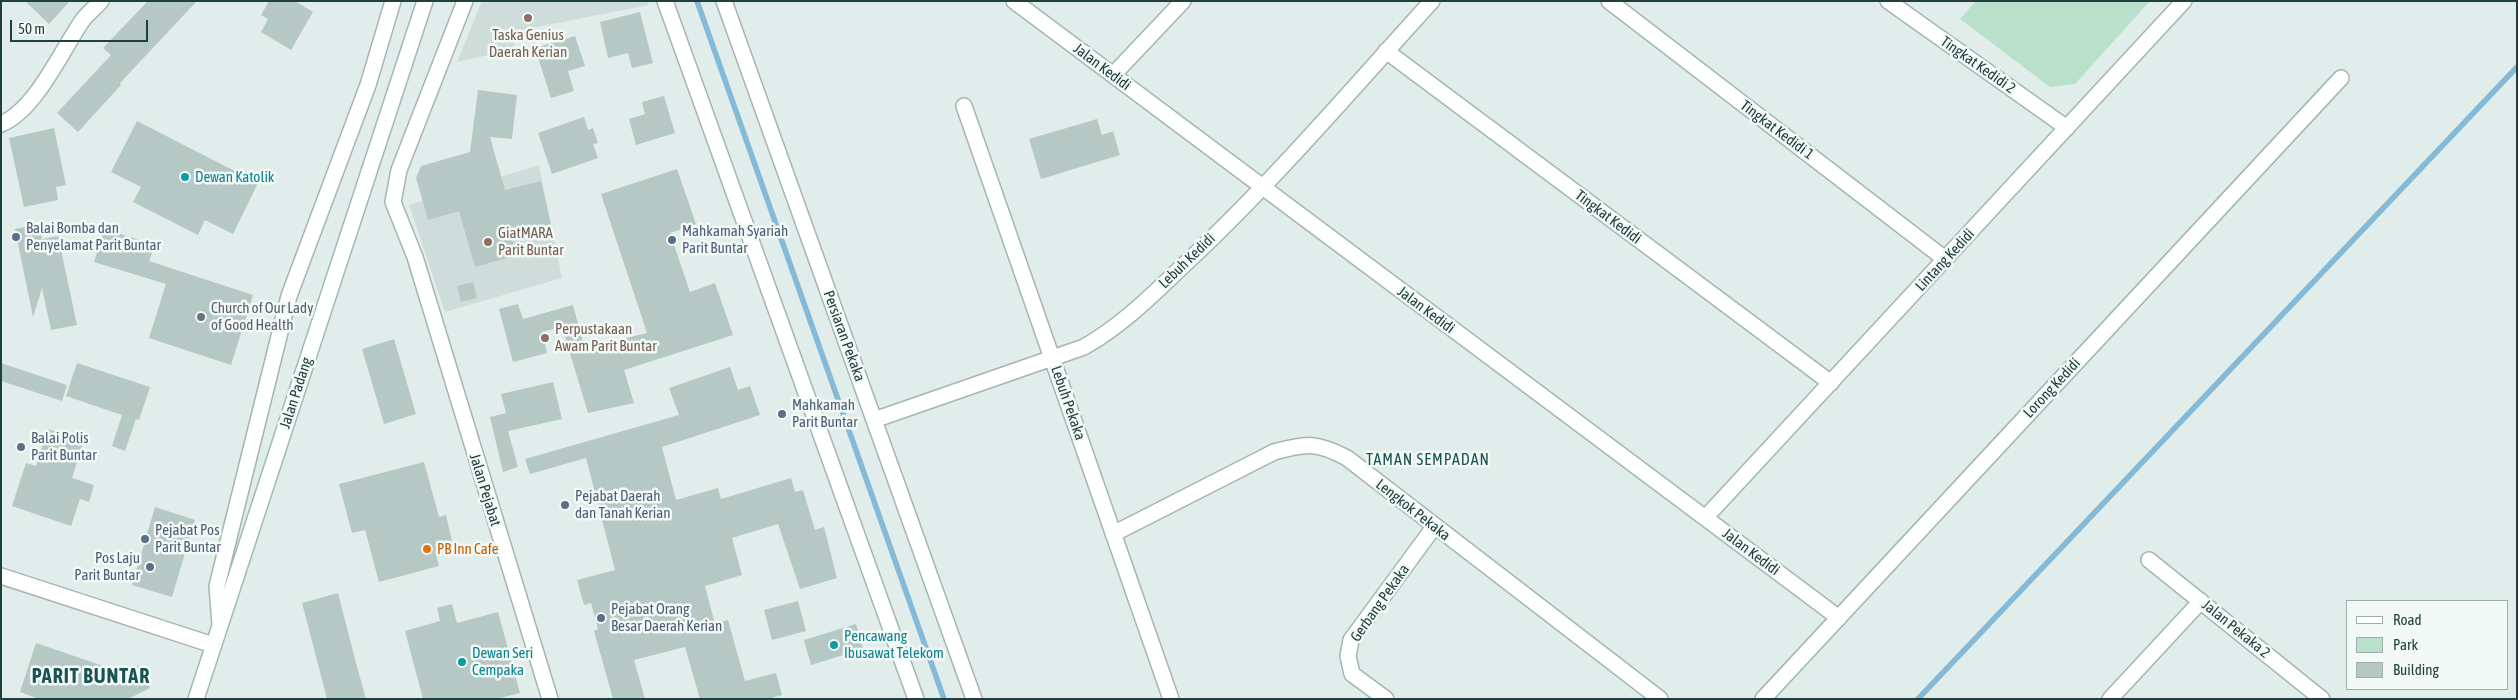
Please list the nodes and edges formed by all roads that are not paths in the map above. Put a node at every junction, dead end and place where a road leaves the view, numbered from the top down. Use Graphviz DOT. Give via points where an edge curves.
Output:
graph roads {
  1 [pos="101,1"];
  2 [pos="393,1"];
  3 [pos="425,1"];
  4 [pos="465,1"];
  5 [pos="665,1"];
  6 [pos="724,1"];
  7 [pos="1014,1"];
  8 [pos="1183,1"];
  9 [pos="1432,1"];
  10 [pos="1609,1"];
  11 [pos="1888,1"];
  12 [pos="2184,1"];
  13 [pos="1386,51"];
  14 [pos="1113,75"];
  15 [pos="2341,78"];
  16 [pos="964,106"];
  17 [pos="1,124"];
  18 [pos="2067,128"];
  19 [pos="1262,187"];
  20 [pos="1945,259"];
  21 [pos="1052,359"];
  22 [pos="1831,383"];
  23 [pos="874,420"];
  24 [pos="1705,518"];
  25 [pos="1434,527"];
  26 [pos="1114,534"];
  27 [pos="2149,560"];
  28 [pos="1,576"];
  29 [pos="2201,601"];
  30 [pos="1839,618"];
  31 [pos="220,625"];
  32 [pos="213,645"];
  33 [pos="196,699"];
  34 [pos="550,699"];
  35 [pos="916,699"];
  36 [pos="974,699"];
  37 [pos="1171,699"];
  38 [pos="1386,699"];
  39 [pos="1660,699"];
  40 [pos="1763,699"];
  41 [pos="2110,699"];
  42 [pos="2322,699"];
  1 -- 17 [label="street" via="83,20 43,83 13,119"];
  2 -- 31 [label="street" via="368,85 289,296 216,586"];
  3 -- 31 [label="street, Jalan Padang"];
  4 -- 34 [label="street, Jalan Pejabat" via="399,170 393,202 415,257"];
  5 -- 35 [label="street"];
  6 -- 23 [label="street, Persiaran Pekaka"];
  7 -- 14 [label="street, Jalan Kedidi"];
  8 -- 14 [label="street"];
  9 -- 13 [label="street, Lebuh Kedidi"];
  10 -- 20 [label="street, Tingkat Kedidi 1"];
  11 -- 18 [label="street, Tingkat Kedidi 2"];
  12 -- 18 [label="street, Lintang Kedidi"];
  13 -- 19 [label="street, Lebuh Kedidi"];
  13 -- 22 [label="street, Tingkat Kedidi"];
  14 -- 19 [label="street, Jalan Kedidi"];
  15 -- 30 [label="street, Lorong Kedidi"];
  16 -- 21 [label="street, Lebuh Pekaka"];
  18 -- 20 [label="street, Lintang Kedidi"];
  19 -- 21 [label="street, Lebuh Kedidi" via="1203,247 1109,333"];
  19 -- 24 [label="street, Jalan Kedidi"];
  20 -- 22 [label="street, Lintang Kedidi"];
  21 -- 23 [label="street, Lebuh Kedidi"];
  21 -- 26 [label="street, Lebuh Pekaka"];
  22 -- 24 [label="street, Lintang Kedidi"];
  23 -- 36 [label="street, Persiaran Pekaka"];
  24 -- 30 [label="street, Jalan Kedidi"];
  25 -- 26 [label="street, Lengkok Pekaka" via="1347,458 1325,447 1300,445 1274,452"];
  25 -- 38 [label="street, Gerbang Pekaka" via="1351,640 1348,656 1352,674"];
  25 -- 39 [label="street, Lengkok Pekaka"];
  26 -- 37 [label="street, Lebuh Pekaka"];
  27 -- 29 [label="street, Jalan Pekaka 2"];
  28 -- 32 [label="street"];
  29 -- 41 [label="street"];
  29 -- 42 [label="street, Jalan Pekaka 2"];
  30 -- 40 [label="street, Lorong Kedidi"];
  31 -- 32 [label="street, Jalan Padang"];
  32 -- 33 [label="street, Jalan Padang"];
}
